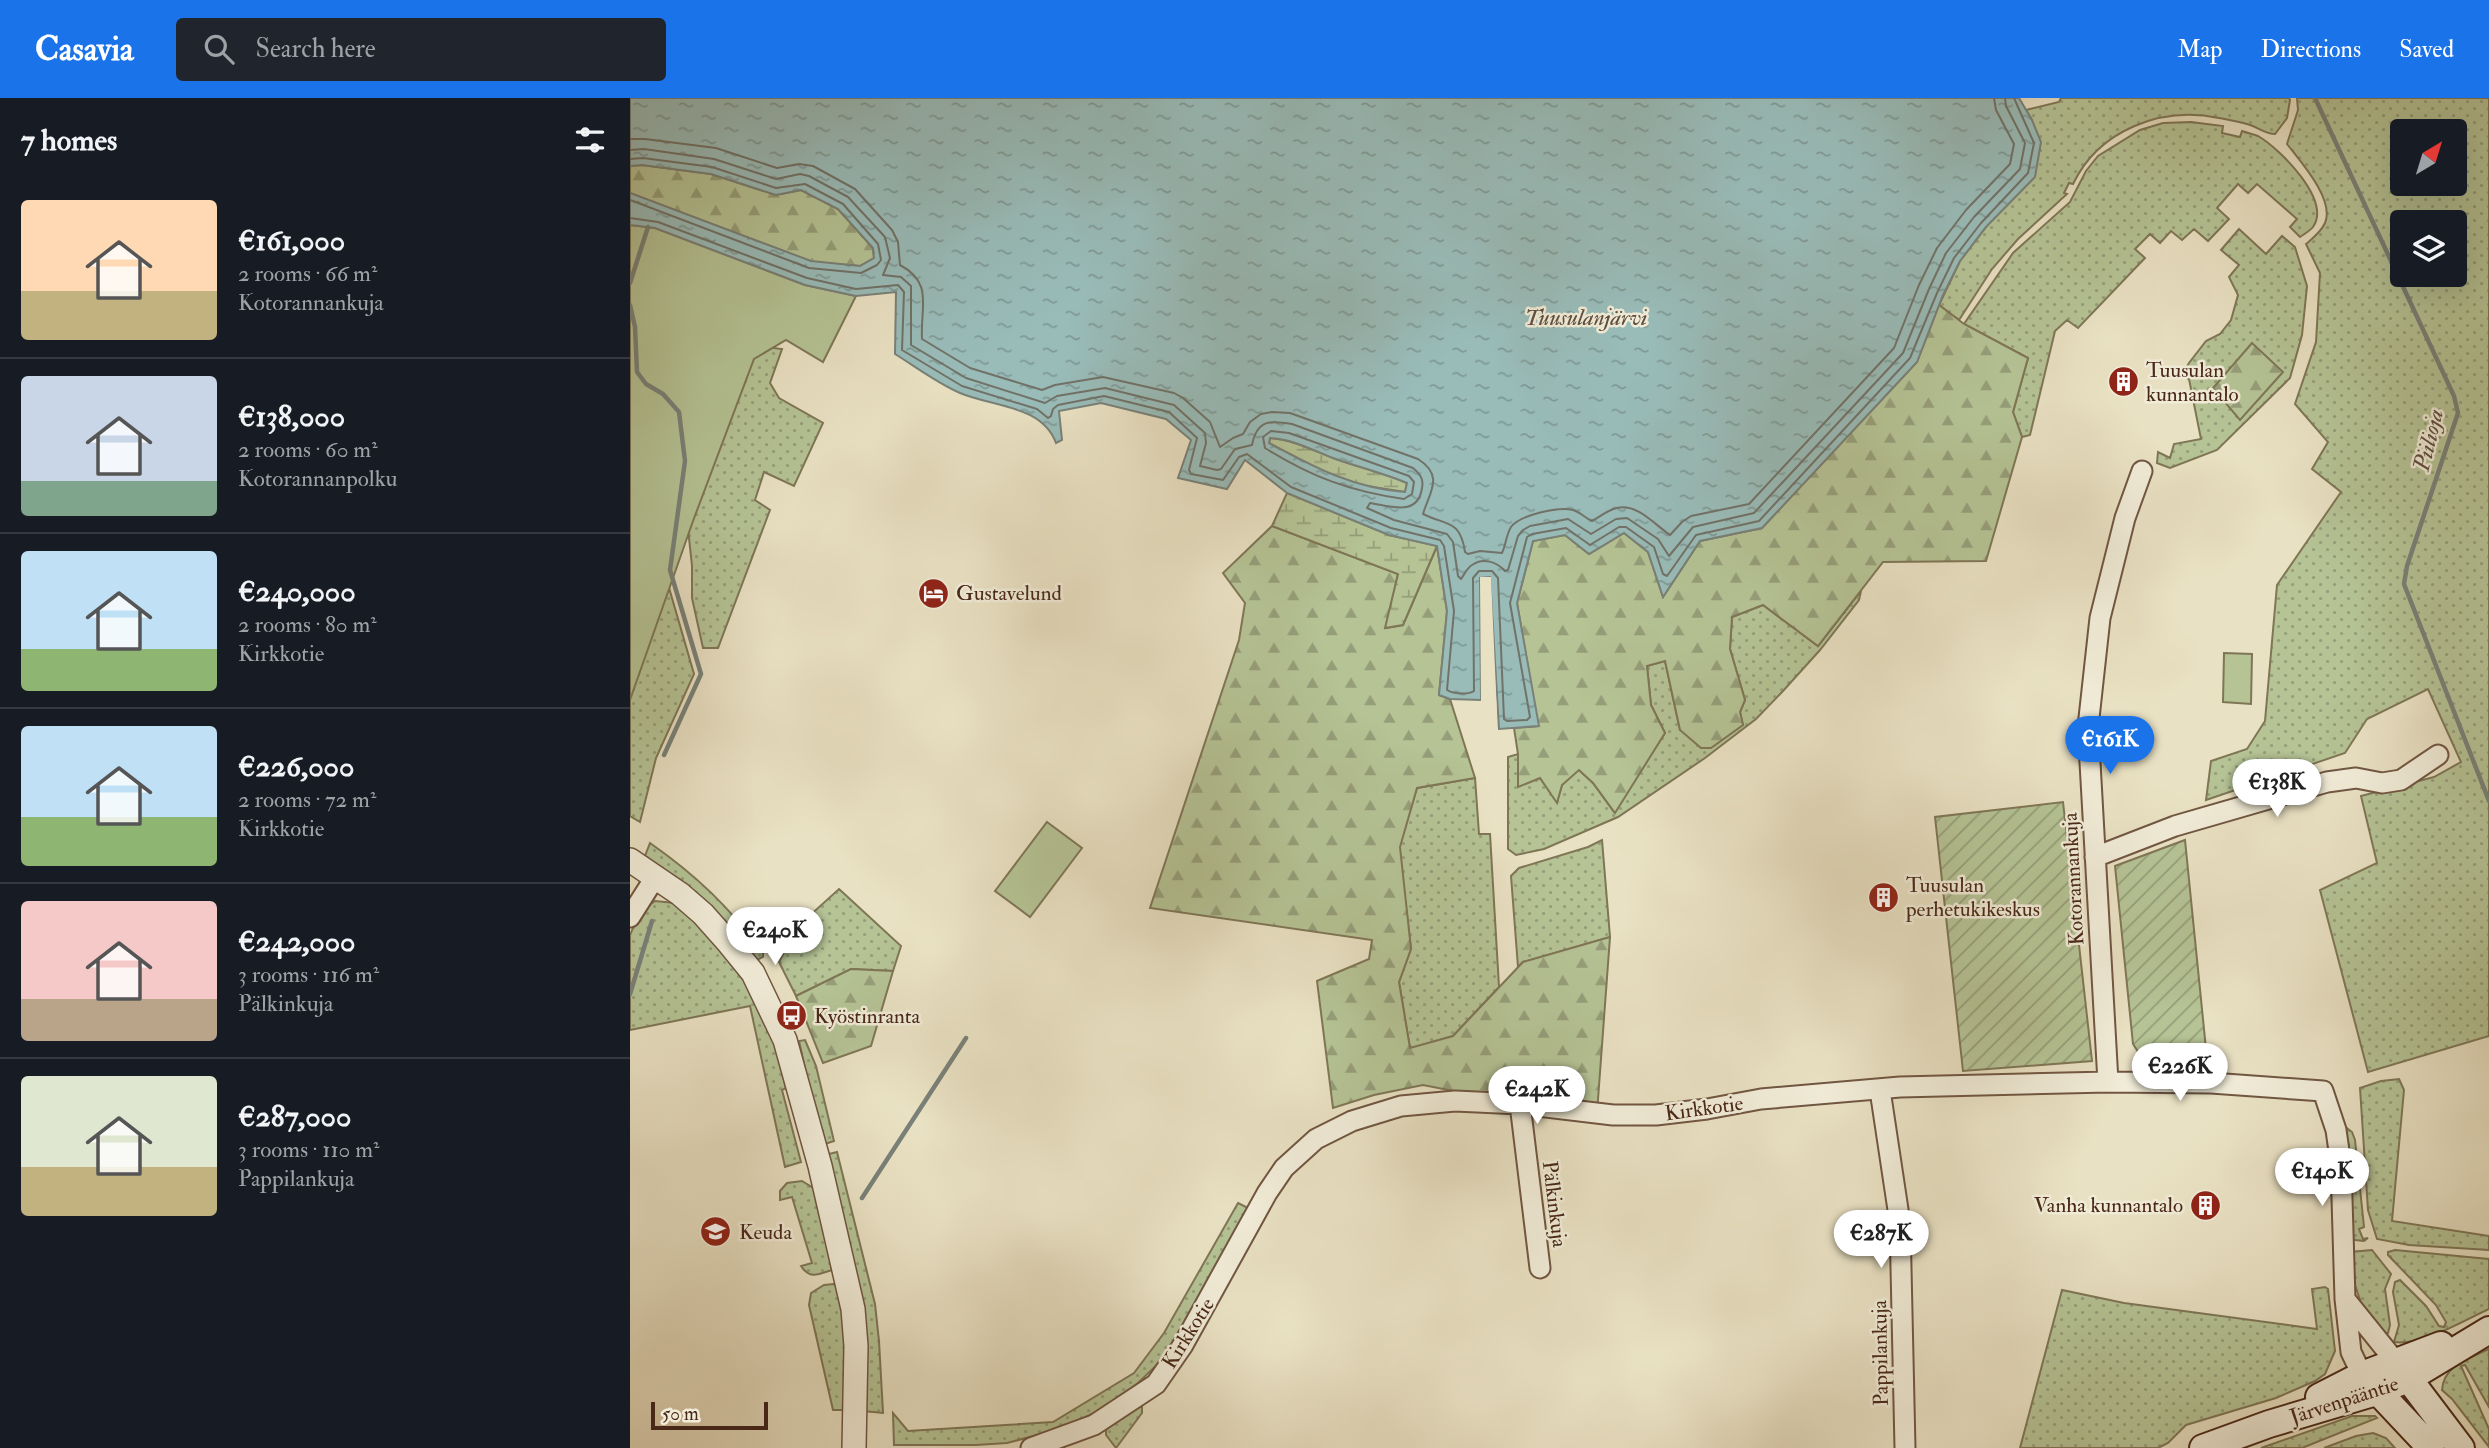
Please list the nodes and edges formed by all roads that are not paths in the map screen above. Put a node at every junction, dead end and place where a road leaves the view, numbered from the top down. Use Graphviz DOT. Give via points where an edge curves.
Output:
graph roads {
  1 [pos="2142,471"];
  2 [pos="2438,755"];
  3 [pos="2095,857"];
  4 [pos="630,860"];
  5 [pos="656,876"];
  6 [pos="630,917"];
  7 [pos="2108,1082"];
  8 [pos="1880,1090"];
  9 [pos="1520,1104"];
  10 [pos="1540,1268"];
  11 [pos="2345,1299"];
  12 [pos="2489,1329"];
  13 [pos="2402,1370"];
  14 [pos="2369,1383"];
  15 [pos="854,1448"];
  16 [pos="1031,1448"];
  17 [pos="1905,1448"];
  18 [pos="2203,1448"];
  19 [pos="2431,1448"];
  20 [pos="2461,1448"];
  1 -- 3 [label="street, Kotorannankuja" via="2100,618 2093,670 2088,727"];
  2 -- 3 [label="street" via="2401,780 2327,782 2175,827"];
  3 -- 7 [label="street, Kotorannankuja"];
  4 -- 5 [label="street"];
  5 -- 6 [label="street"];
  5 -- 15 [label="street" via="703,914 753,973 785,1040 853,1309"];
  7 -- 8 [label="street, Kirkkotie"];
  7 -- 11 [label="street, Kirkkotie" via="2323,1091 2336,1129 2341,1165"];
  8 -- 9 [label="street, Kirkkotie" via="1762,1099 1656,1115"];
  8 -- 17 [label="street, Pappilankuja" via="1900,1223"];
  9 -- 10 [label="street, Pälkinkuja"];
  9 -- 16 [label="street, Kirkkotie" via="1455,1101 1401,1106 1352,1121 1316,1139 1284,1168 1267,1193 1209,1303 1156,1384 1094,1425"];
  11 -- 13 [label="street"];
  11 -- 14 [label="street, Kirkkotie" via="2351,1352"];
  12 -- 13 [label="main road, Järvenpääntie"];
  13 -- 14 [label="main road, Järvenpääntie"];
  13 -- 20 [label="main road"];
  14 -- 18 [label="main road, Järvenpääntie"];
  14 -- 19 [label="main road"];
}
